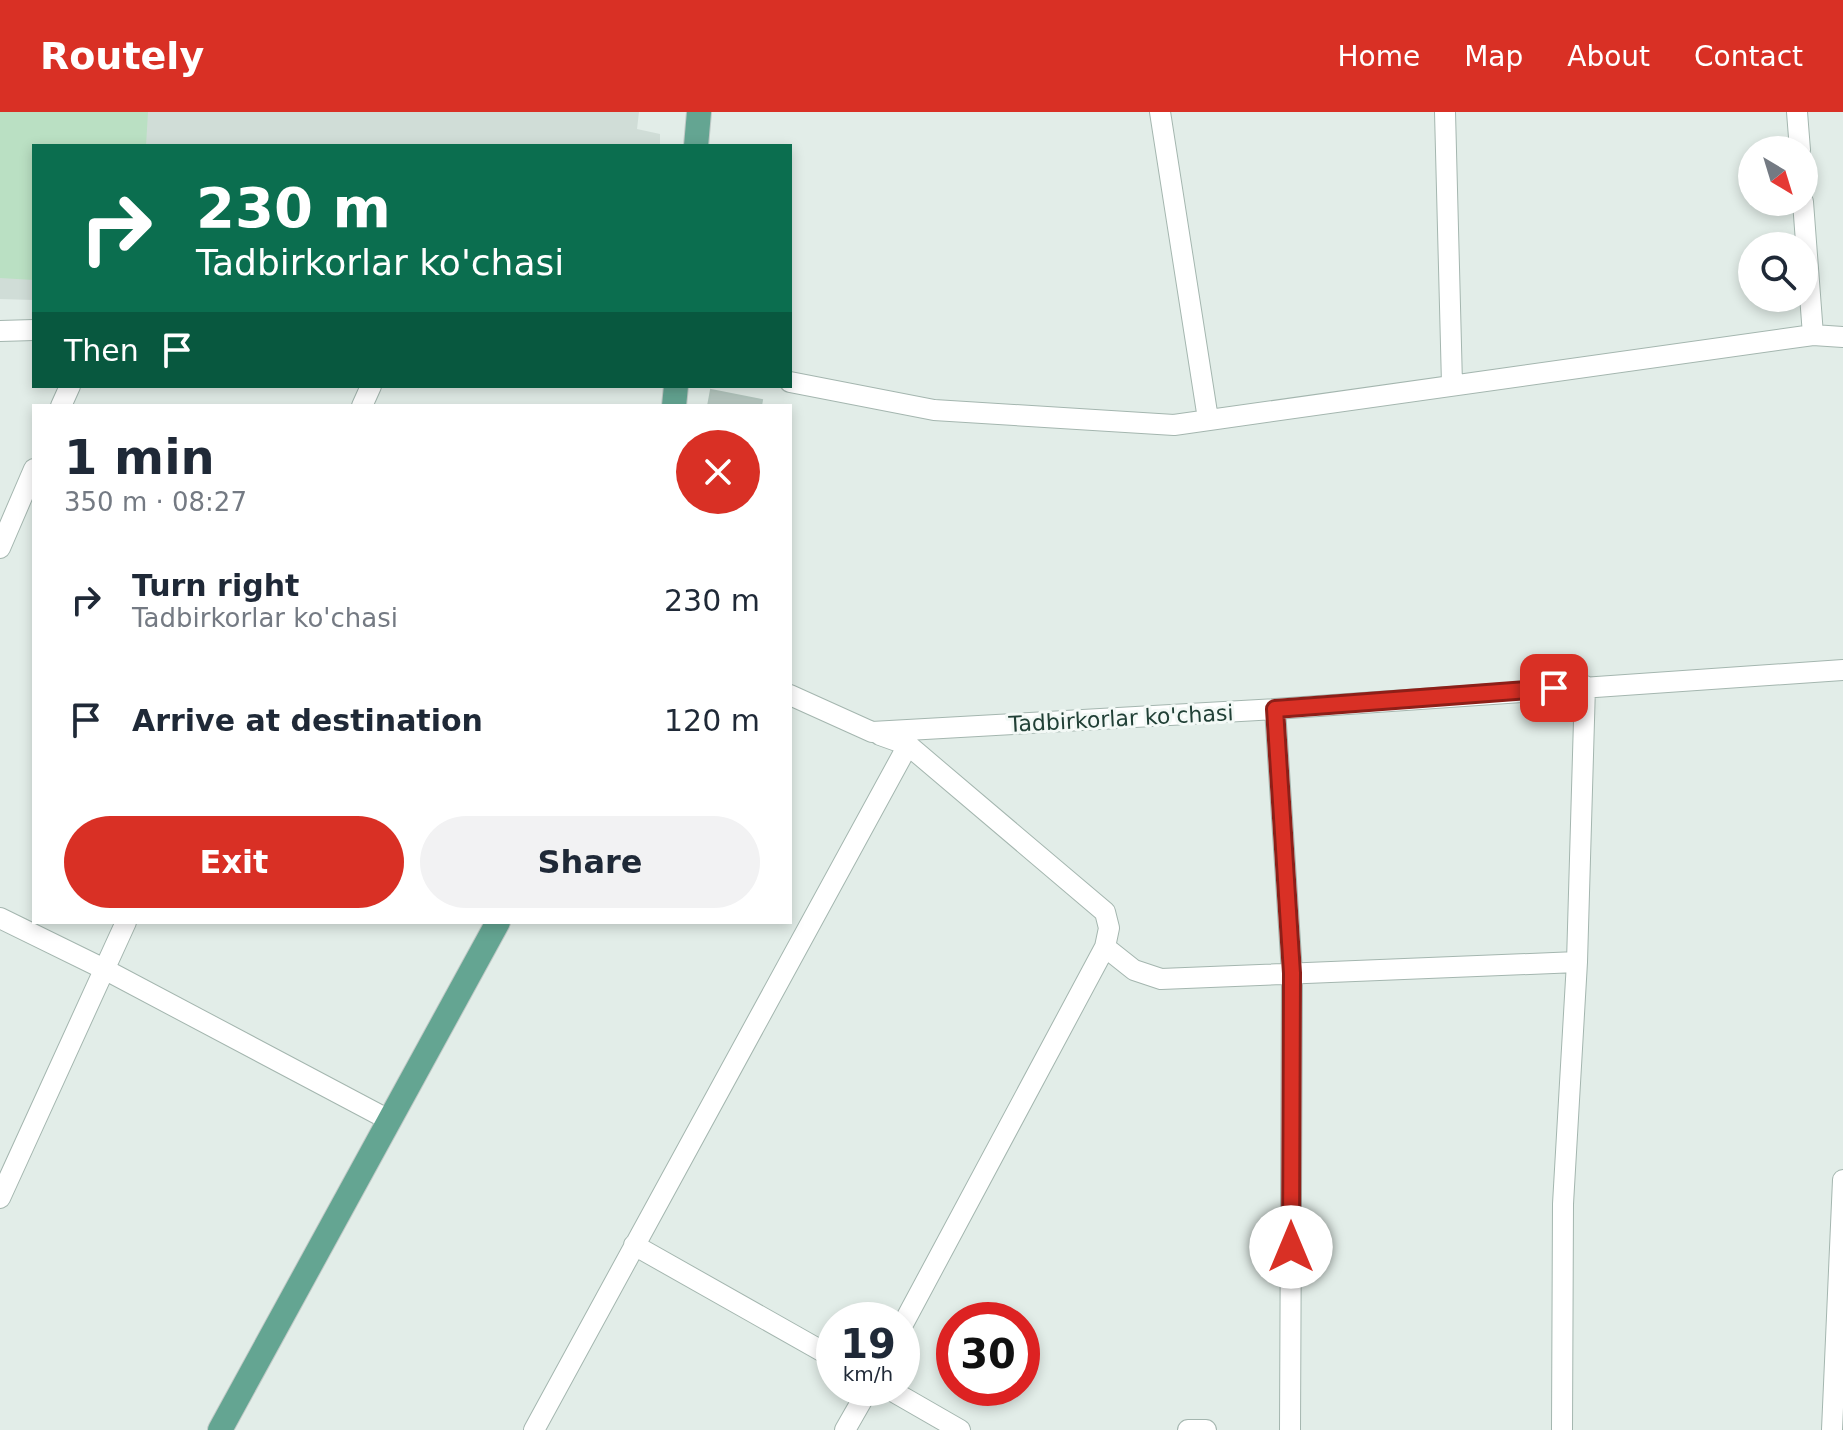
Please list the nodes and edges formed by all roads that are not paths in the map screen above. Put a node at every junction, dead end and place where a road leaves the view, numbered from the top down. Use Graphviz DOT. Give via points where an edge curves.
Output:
graph roads {
  1 [pos="699,112"];
  2 [pos="1160,112"];
  3 [pos="1445,112"];
  4 [pos="1797,112"];
  5 [pos="1799,136"];
  6 [pos="696,144"];
  7 [pos="1804,216"];
  8 [pos="32,330"];
  9 [pos="0,331"];
  10 [pos="1813,335"];
  11 [pos="1843,337"];
  12 [pos="792,382"];
  13 [pos="1452,384"];
  14 [pos="1208,419"];
  15 [pos="32,474"];
  16 [pos="0,548"];
  17 [pos="1843,670"];
  18 [pos="1585,686"];
  19 [pos="792,696"];
  20 [pos="1275,709"];
  21 [pos="872,732"];
  22 [pos="908,745"];
  23 [pos="0,918"];
  24 [pos="125,924"];
  25 [pos="497,924"];
  26 [pos="1105,947"];
  27 [pos="1577,962"];
  28 [pos="104,969"];
  29 [pos="1292,973"];
  30 [pos="389,1120"];
  31 [pos="1843,1180"];
  32 [pos="0,1198"];
  33 [pos="634,1245"];
  34 [pos="915,1302"];
  35 [pos="816,1348"];
  36 [pos="859,1406"];
  37 [pos="918,1406"];
  38 [pos="220,1430"];
  39 [pos="534,1430"];
  40 [pos="845,1430"];
  41 [pos="960,1430"];
  42 [pos="1290,1430"];
  43 [pos="1562,1430"];
  44 [pos="1832,1430"];
  1 -- 6 [label="main road"];
  2 -- 14 [label="street"];
  3 -- 13 [label="street"];
  4 -- 5 [label="street"];
  7 -- 10 [label="street"];
  8 -- 9 [label="street"];
  10 -- 11 [label="street"];
  10 -- 13 [label="street"];
  12 -- 14 [label="street" via="934,410 1174,425"];
  13 -- 14 [label="street"];
  15 -- 16 [label="street"];
  17 -- 18 [label="street, Tadbirkorlar ko'chasi"];
  18 -- 20 [label="street, Tadbirkorlar ko'chasi"];
  18 -- 27 [label="street"];
  19 -- 21 [label="street, Tadbirkorlar ko'chasi"];
  20 -- 21 [label="street, Tadbirkorlar ko'chasi"];
  20 -- 29 [label="street"];
  21 -- 22 [label="street"];
  22 -- 26 [label="street" via="1105,912"];
  22 -- 33 [label="street"];
  23 -- 28 [label="street"];
  24 -- 28 [label="street"];
  25 -- 30 [label="main road"];
  26 -- 29 [label="street" via="1134,970 1161,979"];
  26 -- 34 [label="street"];
  27 -- 29 [label="street"];
  27 -- 43 [label="street" via="1563,1204"];
  28 -- 30 [label="street"];
  28 -- 32 [label="street"];
  29 -- 42 [label="street"];
  30 -- 38 [label="main road"];
  31 -- 44 [label="street"];
  33 -- 35 [label="street"];
  33 -- 39 [label="street"];
  36 -- 40 [label="street"];
  37 -- 41 [label="street"];
}
